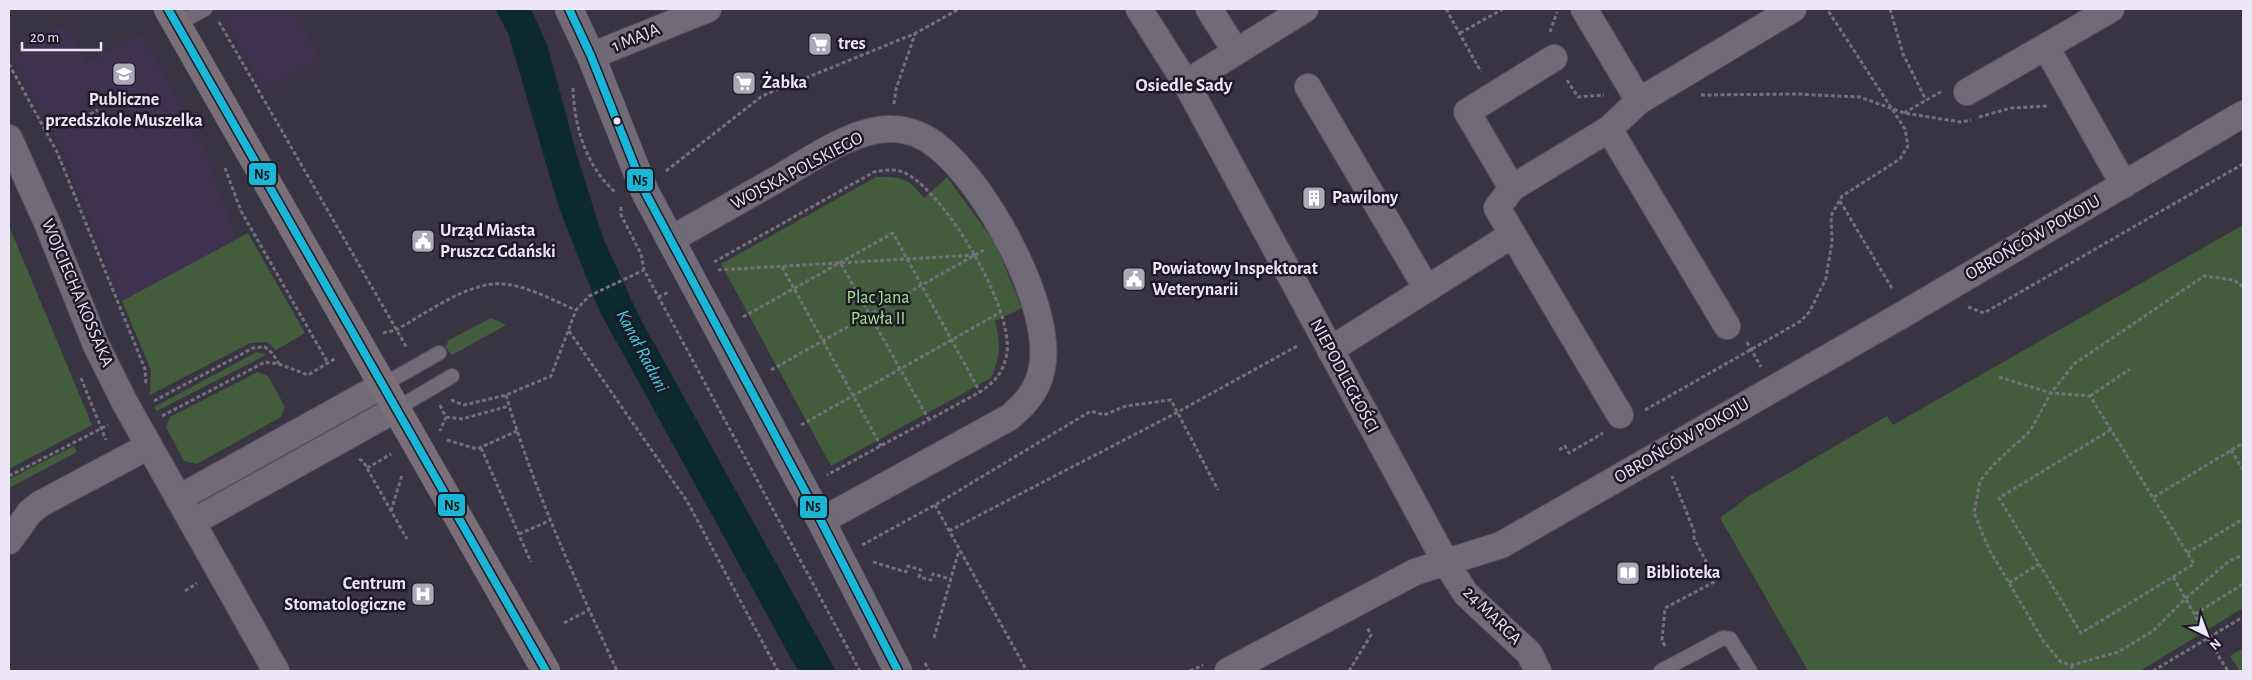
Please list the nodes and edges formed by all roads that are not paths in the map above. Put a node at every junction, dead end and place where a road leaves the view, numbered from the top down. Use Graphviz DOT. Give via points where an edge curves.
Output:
graph roads {
  1 [pos="568,9"];
  2 [pos="1139,9"];
  3 [pos="1209,9"];
  4 [pos="1305,9"];
  5 [pos="1584,9"];
  6 [pos="1793,9"];
  7 [pos="2111,9"];
  8 [pos="694,11"];
  9 [pos="210,13"];
  10 [pos="173,16"];
  11 [pos="2046,46"];
  12 [pos="1236,52"];
  13 [pos="591,56"];
  14 [pos="1554,58"];
  15 [pos="1186,83"];
  16 [pos="1308,87"];
  17 [pos="1968,92"];
  18 [pos="1634,93"];
  19 [pos="2243,114"];
  20 [pos="1609,128"];
  21 [pos="9,138"];
  22 [pos="2124,185"];
  23 [pos="1512,188"];
  24 [pos="1512,235"];
  25 [pos="670,240"];
  26 [pos="1427,289"];
  27 [pos="1726,326"];
  28 [pos="1330,350"];
  29 [pos="439,352"];
  30 [pos="452,376"];
  31 [pos="381,386"];
  32 [pos="396,410"];
  33 [pos="1622,420"];
  34 [pos="149,446"];
  35 [pos="179,498"];
  36 [pos="821,521"];
  37 [pos="193,522"];
  38 [pos="9,540"];
  39 [pos="1445,561"];
  40 [pos="276,671"];
  41 [pos="546,671"];
  42 [pos="898,671"];
  43 [pos="1228,671"];
  44 [pos="1538,671"];
  45 [pos="1661,671"];
  46 [pos="1750,671"];
  1 -- 13 [label="street"];
  2 -- 15 [label="street, NIEPODLEGŁOŚCI"];
  3 -- 12 [label="street"];
  4 -- 12 [label="street"];
  5 -- 18 [label="street"];
  6 -- 18 [label="street" via="1672,82"];
  7 -- 11 [label="street"];
  8 -- 13 [label="street, 1 MAJA"];
  9 -- 10 [label="lane"];
  10 -- 31 [label="main road"];
  11 -- 17 [label="street"];
  11 -- 22 [label="street"];
  12 -- 15 [label="street"];
  13 -- 25 [label="street" via="645,192"];
  14 -- 23 [label="street" via="1467,112"];
  15 -- 28 [label="street, NIEPODLEGŁOŚCI"];
  16 -- 26 [label="street"];
  18 -- 20 [label="street"];
  19 -- 22 [label="street, OBROŃCÓW POKOJU"];
  20 -- 23 [label="street"];
  20 -- 27 [label="street"];
  21 -- 34 [label="street, WOJCIECHA KOSSAKA" via="96,345 139,409"];
  22 -- 39 [label="street, OBROŃCÓW POKOJU" via="1501,544"];
  23 -- 24 [label="street" via="1498,208"];
  24 -- 26 [label="street"];
  24 -- 33 [label="street"];
  25 -- 36 [label="street"];
  25 -- 36 [label="street, WOJSKA POLSKIEGO" via="832,148 866,133 892,129 913,132 938,146 972,182 1006,238 1034,297 1042,329 1042,367 1037,387 1010,417"];
  26 -- 28 [label="street"];
  28 -- 39 [label="street, NIEPODLEGŁOŚCI"];
  29 -- 31 [label="lane"];
  30 -- 32 [label="lane"];
  31 -- 32 [label="main road"];
  31 -- 35 [label="street"];
  32 -- 37 [label="street"];
  32 -- 41 [label="main road"];
  34 -- 35 [label="street, WOJCIECHA KOSSAKA"];
  34 -- 38 [label="street" via="40,504 26,516"];
  35 -- 37 [label="street, WOJCIECHA KOSSAKA"];
  36 -- 42 [label="street"];
  37 -- 40 [label="street, WOJCIECHA KOSSAKA"];
  39 -- 43 [label="street, OBROŃCÓW POKOJU" via="1415,572"];
  39 -- 44 [label="street, 24 MARCA" via="1466,594 1529,653"];
  45 -- 46 [label="lane" via="1723,638 1730,639"];
}
